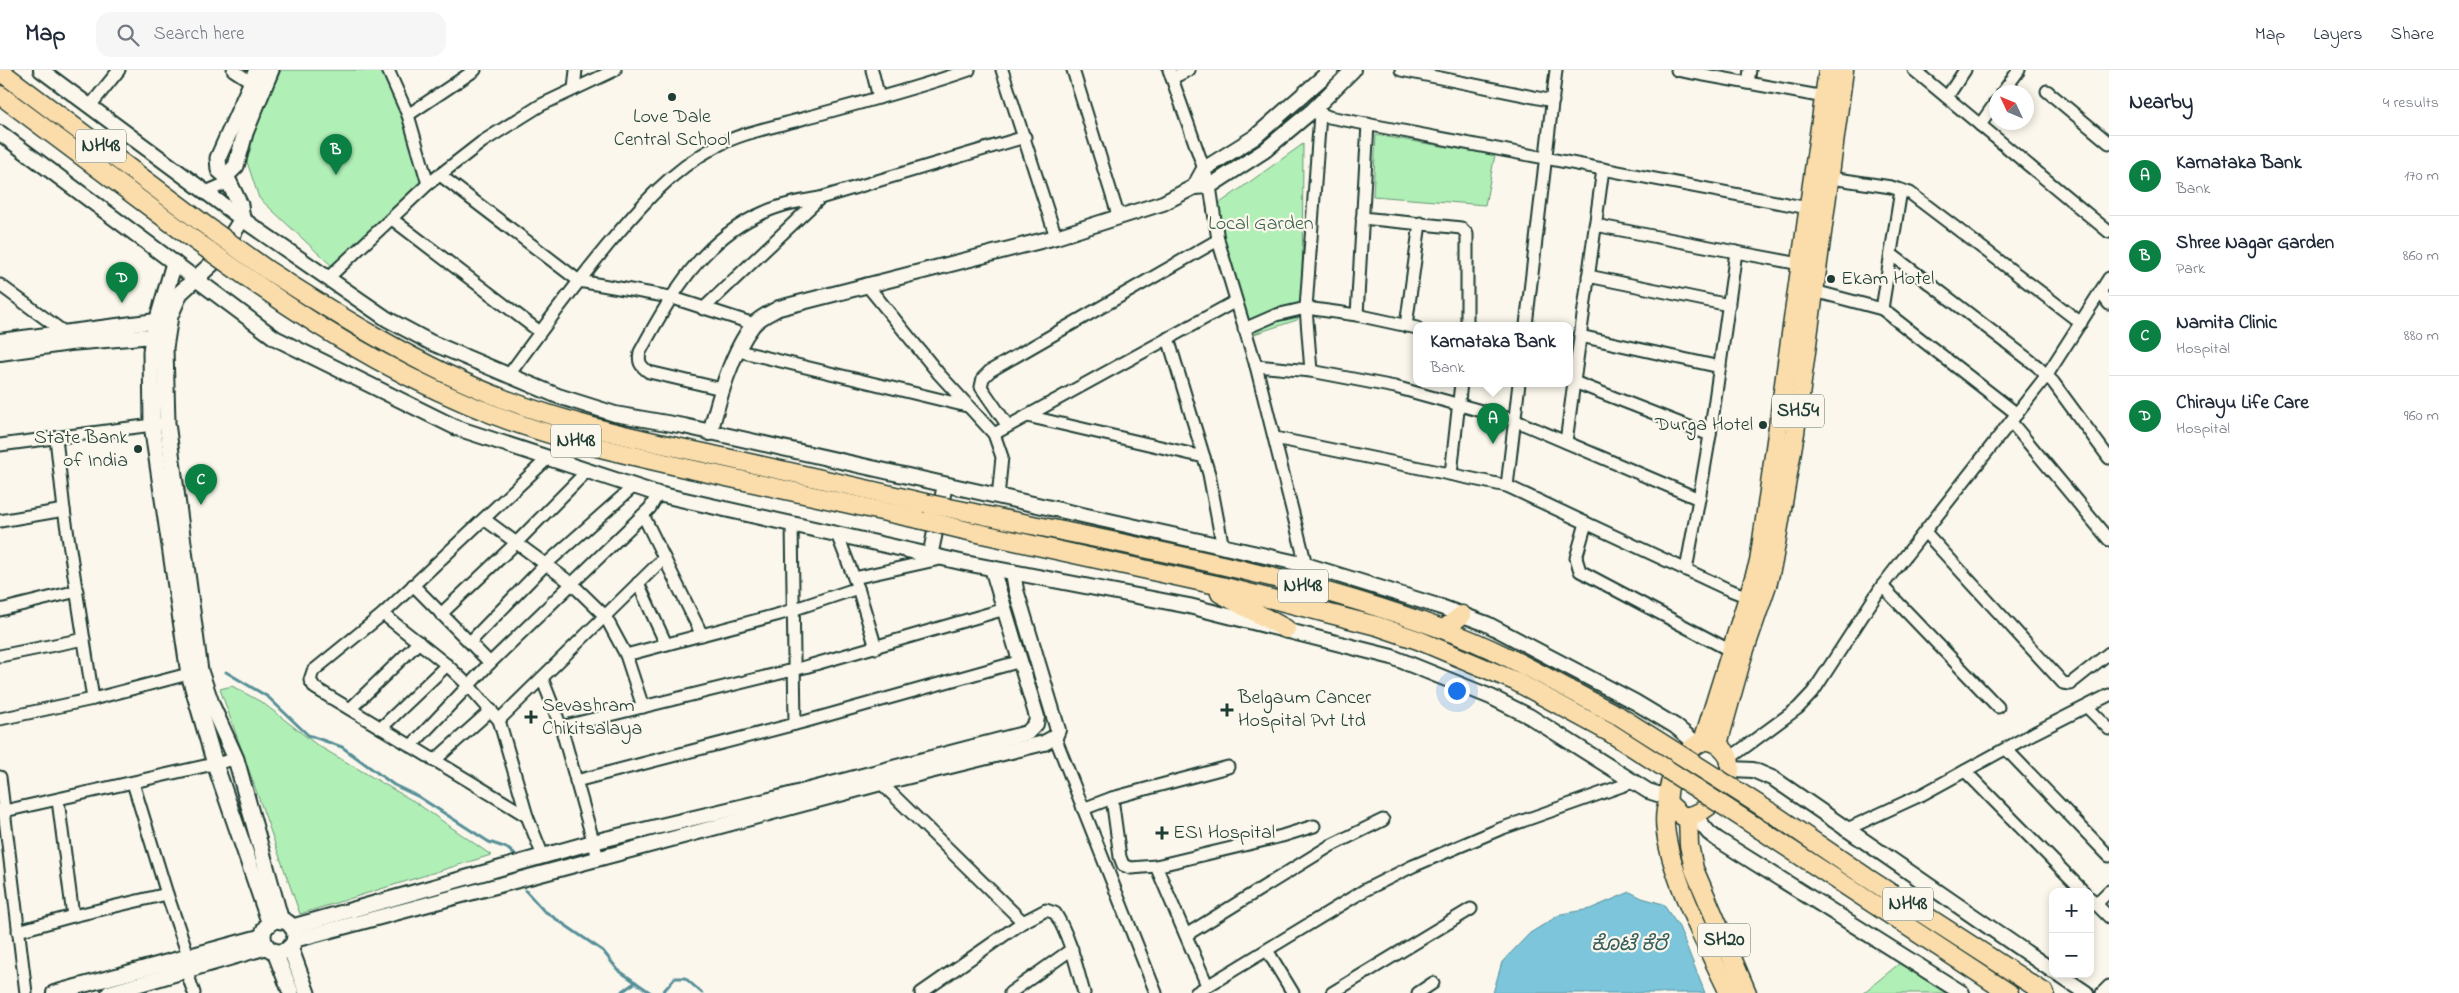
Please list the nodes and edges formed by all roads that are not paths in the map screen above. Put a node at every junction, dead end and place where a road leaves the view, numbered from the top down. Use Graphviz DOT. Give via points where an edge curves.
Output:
graph roads {
  1 [pos="41,70"];
  2 [pos="119,70"];
  3 [pos="233,70"];
  4 [pos="271,70"];
  5 [pos="388,70"];
  6 [pos="576,70"];
  7 [pos="615,70"];
  8 [pos="872,70"];
  9 [pos="969,70"];
  10 [pos="1002,70"];
  11 [pos="1073,70"];
  12 [pos="1189,70"];
  13 [pos="1331,70"];
  14 [pos="1353,70"];
  15 [pos="1401,70"];
  16 [pos="1556,70"];
  17 [pos="1750,70"];
  18 [pos="1828,70"];
  19 [pos="1844,70"];
  20 [pos="1914,70"];
  21 [pos="1965,70"];
  22 [pos="2019,70"];
  23 [pos="0,71"];
  24 [pos="471,71"];
  25 [pos="1684,71"];
  26 [pos="944,74"];
  27 [pos="1170,74"];
  28 [pos="257,80"];
  29 [pos="1748,83"];
  30 [pos="2008,85"];
  31 [pos="574,89"];
  32 [pos="2047,91"];
  33 [pos="0,95"];
  34 [pos="1947,97"];
  35 [pos="879,98"];
  36 [pos="1832,99"];
  37 [pos="1553,101"];
  38 [pos="90,106"];
  39 [pos="1317,112"];
  40 [pos="1989,112"];
  41 [pos="408,115"];
  42 [pos="1368,124"];
  43 [pos="1980,125"];
  44 [pos="0,133"];
  45 [pos="1025,137"];
  46 [pos="2109,142"];
  47 [pos="1547,158"];
  48 [pos="1204,169"];
  49 [pos="1603,169"];
  50 [pos="440,175"];
  51 [pos="1821,177"];
  52 [pos="228,179"];
  53 [pos="428,184"];
  54 [pos="1210,186"];
  55 [pos="1194,187"];
  56 [pos="1901,190"];
  57 [pos="206,192"];
  58 [pos="820,198"];
  59 [pos="1808,208"];
  60 [pos="1119,218"];
  61 [pos="1362,218"];
  62 [pos="242,219"];
  63 [pos="392,219"];
  64 [pos="1420,223"];
  65 [pos="1595,225"];
  66 [pos="2109,232"];
  67 [pos="1056,237"];
  68 [pos="1218,240"];
  69 [pos="1736,252"];
  70 [pos="1891,254"];
  71 [pos="174,263"];
  72 [pos="1800,264"];
  73 [pos="1588,276"];
  74 [pos="328,278"];
  75 [pos="2109,278"];
  76 [pos="196,279"];
  77 [pos="579,281"];
  78 [pos="866,284"];
  79 [pos="0,285"];
  80 [pos="1814,291"];
  81 [pos="2100,292"];
  82 [pos="670,297"];
  83 [pos="1236,301"];
  84 [pos="2109,304"];
  85 [pos="1728,305"];
  86 [pos="1306,308"];
  87 [pos="704,309"];
  88 [pos="1882,309"];
  89 [pos="1803,313"];
  90 [pos="1357,315"];
  91 [pos="163,321"];
  92 [pos="1467,322"];
  93 [pos="1526,322"];
  94 [pos="2081,323"];
  95 [pos="754,324"];
  96 [pos="1412,327"];
  97 [pos="1244,329"];
  98 [pos="540,332"];
  99 [pos="66,333"];
  100 [pos="160,336"];
  101 [pos="1580,336"];
  102 [pos="1168,338"];
  103 [pos="0,341"];
  104 [pos="739,351"];
  105 [pos="0,353"];
  106 [pos="1256,366"];
  107 [pos="1720,367"];
  108 [pos="1311,372"];
  109 [pos="2047,375"];
  110 [pos="508,376"];
  111 [pos="1574,382"];
  112 [pos="1460,387"];
  113 [pos="1518,387"];
  114 [pos="722,389"];
  115 [pos="1458,404"];
  116 [pos="968,406"];
  117 [pos="1027,416"];
  118 [pos="2014,418"];
  119 [pos="1514,420"];
  120 [pos="159,424"];
  121 [pos="1008,426"];
  122 [pos="710,433"];
  123 [pos="994,434"];
  124 [pos="1710,435"];
  125 [pos="56,438"];
  126 [pos="1275,438"];
  127 [pos="1566,442"];
  128 [pos="0,445"];
  129 [pos="1204,457"];
  130 [pos="2109,458"];
  131 [pos="547,459"];
  132 [pos="586,472"];
  133 [pos="1451,474"];
  134 [pos="945,485"];
  135 [pos="1507,486"];
  136 [pos="633,487"];
  137 [pos="658,494"];
  138 [pos="998,497"];
  139 [pos="1699,499"];
  140 [pos="64,510"];
  141 [pos="643,515"];
  142 [pos="484,519"];
  143 [pos="0,522"];
  144 [pos="1586,523"];
  145 [pos="792,524"];
  146 [pos="1925,532"];
  147 [pos="837,534"];
  148 [pos="2109,540"];
  149 [pos="515,544"];
  150 [pos="1223,548"];
  151 [pos="936,557"];
  152 [pos="664,558"];
  153 [pos="545,565"];
  154 [pos="1306,565"];
  155 [pos="992,568"];
  156 [pos="1686,570"];
  157 [pos="1013,572"];
  158 [pos="1198,582"];
  159 [pos="572,583"];
  160 [pos="638,584"];
  161 [pos="856,584"];
  162 [pos="413,585"];
  163 [pos="1882,586"];
  164 [pos="77,591"];
  165 [pos="1756,600"];
  166 [pos="1005,609"];
  167 [pos="0,610"];
  168 [pos="793,611"];
  169 [pos="383,614"];
  170 [pos="441,614"];
  171 [pos="1462,615"];
  172 [pos="606,616"];
  173 [pos="1286,629"];
  174 [pos="1444,629"];
  175 [pos="702,635"];
  176 [pos="84,639"];
  177 [pos="419,642"];
  178 [pos="470,642"];
  179 [pos="666,644"];
  180 [pos="876,648"];
  181 [pos="1731,651"];
  182 [pos="2109,653"];
  183 [pos="626,655"];
  184 [pos="0,656"];
  185 [pos="1021,661"];
  186 [pos="490,663"];
  187 [pos="447,665"];
  188 [pos="793,670"];
  189 [pos="194,672"];
  190 [pos="542,678"];
  191 [pos="469,686"];
  192 [pos="2109,695"];
  193 [pos="93,699"];
  194 [pos="643,707"];
  195 [pos="1998,707"];
  196 [pos="2088,707"];
  197 [pos="350,709"];
  198 [pos="491,710"];
  199 [pos="0,719"];
  200 [pos="499,720"];
  201 [pos="795,724"];
  202 [pos="562,727"];
  203 [pos="381,728"];
  204 [pos="2109,729"];
  205 [pos="1055,737"];
  206 [pos="1706,743"];
  207 [pos="411,746"];
  208 [pos="2006,748"];
  209 [pos="236,759"];
  210 [pos="434,760"];
  211 [pos="215,764"];
  212 [pos="1731,764"];
  213 [pos="1228,767"];
  214 [pos="1965,771"];
  215 [pos="0,777"];
  216 [pos="576,781"];
  217 [pos="1633,782"];
  218 [pos="133,783"];
  219 [pos="881,783"];
  220 [pos="1112,798"];
  221 [pos="58,800"];
  222 [pos="1668,800"];
  223 [pos="1083,809"];
  224 [pos="2,812"];
  225 [pos="528,816"];
  226 [pos="1691,816"];
  227 [pos="1384,820"];
  228 [pos="1314,826"];
  229 [pos="1845,830"];
  230 [pos="594,842"];
  231 [pos="543,856"];
  232 [pos="2109,856"];
  233 [pos="598,858"];
  234 [pos="519,863"];
  235 [pos="1156,866"];
  236 [pos="523,878"];
  237 [pos="12,881"];
  238 [pos="0,883"];
  239 [pos="2080,888"];
  240 [pos="2109,891"];
  241 [pos="167,894"];
  242 [pos="2094,900"];
  243 [pos="2094,902"];
  244 [pos="1471,909"];
  245 [pos="73,916"];
  246 [pos="2109,917"];
  247 [pos="1023,922"];
  248 [pos="18,930"];
  249 [pos="1186,935"];
  250 [pos="279,937"];
  251 [pos="1072,949"];
  252 [pos="1266,950"];
  253 [pos="188,955"];
  254 [pos="2049,968"];
  255 [pos="186,970"];
  256 [pos="2064,978"];
  257 [pos="1433,983"];
  258 [pos="1207,985"];
  259 [pos="2109,986"];
  260 [pos="141,988"];
  261 [pos="26,993"];
  262 [pos="54,993"];
  263 [pos="109,993"];
  264 [pos="194,993"];
  265 [pos="290,993"];
  266 [pos="307,993"];
  267 [pos="921,993"];
  268 [pos="1010,993"];
  269 [pos="1084,993"];
  270 [pos="1156,993"];
  271 [pos="1196,993"];
  272 [pos="1293,993"];
  273 [pos="1332,993"];
  274 [pos="1418,993"];
  275 [pos="1729,993"];
  276 [pos="1747,993"];
  277 [pos="1962,993"];
  278 [pos="2009,993"];
  279 [pos="2045,993"];
  280 [pos="2086,993"];
  281 [pos="2102,993"];
  1 -- 38 [label="street"];
  2 -- 38 [label="street"];
  3 -- 28 [label="street"];
  4 -- 28 [label="main road"];
  5 -- 41 [label="street"];
  6 -- 31 [label="street"];
  7 -- 31 [label="street"];
  8 -- 35 [label="street"];
  9 -- 26 [label="street"];
  10 -- 45 [label="street"];
  11 -- 60 [label="street"];
  12 -- 27 [label="street"];
  13 -- 48 [label="street" via="1255,137"];
  14 -- 39 [label="street"];
  15 -- 37 [label="street"];
  16 -- 37 [label="street"];
  17 -- 29 [label="street"];
  18 -- 36 [label="main road, SH54"];
  19 -- 36 [label="main road, SH54"];
  20 -- 34 [label="street"];
  21 -- 34 [label="street"];
  22 -- 30 [label="street"];
  23 -- 174 [label="main road, NH48, bridge" via="266,268 378,339 437,370 504,399 568,421 641,440 1314,589"];
  24 -- 41 [label="street"];
  25 -- 29 [label="street"];
  26 -- 35 [label="street"];
  27 -- 48 [label="street"];
  28 -- 52 [label="main road" via="236,166"];
  29 -- 36 [label="street"];
  31 -- 50 [label="street" via="506,126"];
  32 -- 46 [label="street"];
  33 -- 158 [label="main road, NH48, bridge" via="293,310 376,359 440,392 498,416 640,458"];
  34 -- 43 [label="street"];
  35 -- 77 [label="street" via="738,137 715,147 662,183"];
  36 -- 51 [label="main road, SH54"];
  37 -- 47 [label="street"];
  38 -- 57 [label="street"];
  39 -- 42 [label="street"];
  39 -- 54 [label="street"];
  39 -- 86 [label="street"];
  40 -- 43 [label="street"];
  41 -- 53 [label="street"];
  42 -- 47 [label="street"];
  42 -- 61 [label="street"];
  43 -- 66 [label="street"];
  44 -- 71 [label="street"];
  45 -- 58 [label="street"];
  45 -- 67 [label="street"];
  47 -- 49 [label="street"];
  47 -- 93 [label="street"];
  48 -- 54 [label="street"];
  48 -- 55 [label="street"];
  49 -- 59 [label="street"];
  49 -- 65 [label="street"];
  50 -- 53 [label="street"];
  50 -- 77 [label="street"];
  51 -- 56 [label="street"];
  51 -- 59 [label="main road, SH54"];
  51 -- 80 [label="main road, SH54"];
  52 -- 57 [label="street"];
  52 -- 62 [label="main road" via="240,205"];
  53 -- 63 [label="street"];
  54 -- 55 [label="street"];
  54 -- 68 [label="street"];
  55 -- 60 [label="street" via="1163,203"];
  56 -- 70 [label="street"];
  56 -- 94 [label="street" via="1918,198"];
  57 -- 62 [label="street"];
  58 -- 82 [label="street" via="764,212 738,226 690,269"];
  58 -- 87 [label="street"];
  59 -- 72 [label="main road, SH54"];
  60 -- 67 [label="street"];
  61 -- 64 [label="street"];
  61 -- 90 [label="street"];
  62 -- 74 [label="street"];
  62 -- 76 [label="main road" via="216,260"];
  63 -- 74 [label="street"];
  63 -- 98 [label="street"];
  64 -- 92 [label="street" via="1461,228 1467,234"];
  64 -- 96 [label="street"];
  65 -- 69 [label="street"];
  65 -- 73 [label="street"];
  67 -- 78 [label="street"];
  68 -- 83 [label="street"];
  68 -- 121 [label="street" via="990,371 983,378 982,387"];
  69 -- 72 [label="street"];
  69 -- 85 [label="street"];
  70 -- 88 [label="street"];
  70 -- 109 [label="street"];
  71 -- 76 [label="street"];
  71 -- 91 [label="main road"];
  72 -- 89 [label="main road, SH54"];
  73 -- 85 [label="street"];
  73 -- 101 [label="street"];
  74 -- 110 [label="street" via="387,319"];
  75 -- 81 [label="street"];
  76 -- 91 [label="main road" via="180,293"];
  76 -- 131 [label="street" via="275,338 457,428"];
  77 -- 82 [label="street"];
  77 -- 98 [label="street"];
  78 -- 95 [label="street" via="779,308"];
  78 -- 116 [label="street"];
  79 -- 99 [label="street"];
  80 -- 88 [label="street"];
  80 -- 89 [label="main road, SH54"];
  81 -- 84 [label="street"];
  81 -- 94 [label="street"];
  82 -- 87 [label="street"];
  82 -- 114 [label="street" via="640,352 642,367 649,372"];
  83 -- 97 [label="street"];
  83 -- 102 [label="street"];
  85 -- 107 [label="street"];
  86 -- 90 [label="street"];
  86 -- 97 [label="street" via="1276,315"];
  86 -- 108 [label="street"];
  87 -- 95 [label="street"];
  88 -- 118 [label="street"];
  89 -- 165 [label="main road, SH54" via="1774,514 1759,562"];
  90 -- 96 [label="street"];
  91 -- 99 [label="street"];
  91 -- 100 [label="main road"];
  94 -- 109 [label="street"];
  95 -- 104 [label="street"];
  97 -- 106 [label="street"];
  98 -- 110 [label="street"];
  99 -- 103 [label="street"];
  100 -- 105 [label="street" via="70,343"];
  100 -- 120 [label="main road" via="151,352"];
  101 -- 107 [label="street"];
  101 -- 111 [label="street"];
  102 -- 117 [label="street"];
  102 -- 129 [label="street"];
  104 -- 114 [label="street"];
  104 -- 116 [label="street"];
  106 -- 108 [label="street"];
  106 -- 126 [label="street"];
  107 -- 124 [label="street"];
  108 -- 115 [label="street" via="1395,387"];
  109 -- 118 [label="street"];
  109 -- 130 [label="street"];
  110 -- 122 [label="street" via="615,414"];
  111 -- 124 [label="street"];
  111 -- 127 [label="street"];
  112 -- 115 [label="street"];
  113 -- 119 [label="street"];
  114 -- 122 [label="street"];
  115 -- 119 [label="street"];
  115 -- 133 [label="street"];
  116 -- 123 [label="street"];
  117 -- 121 [label="street"];
  117 -- 129 [label="street"];
  118 -- 146 [label="street"];
  118 -- 148 [label="street"];
  119 -- 127 [label="street"];
  119 -- 135 [label="street"];
  120 -- 125 [label="street"];
  120 -- 189 [label="main road"];
  121 -- 123 [label="street"];
  122 -- 134 [label="street"];
  123 -- 138 [label="street" via="1002,457"];
  124 -- 139 [label="street"];
  125 -- 128 [label="street"];
  125 -- 140 [label="street"];
  126 -- 133 [label="street"];
  126 -- 154 [label="street"];
  127 -- 139 [label="street"];
  129 -- 150 [label="street"];
  131 -- 132 [label="street"];
  131 -- 142 [label="street"];
  132 -- 136 [label="street"];
  132 -- 149 [label="street"];
  133 -- 135 [label="street"];
  134 -- 138 [label="street"];
  134 -- 151 [label="street"];
  135 -- 144 [label="street"];
  136 -- 137 [label="street"];
  136 -- 153 [label="street"];
  137 -- 141 [label="street"];
  137 -- 145 [label="street"];
  138 -- 150 [label="street"];
  139 -- 156 [label="street"];
  140 -- 143 [label="street"];
  140 -- 164 [label="street"];
  141 -- 152 [label="street"];
  141 -- 159 [label="street"];
  142 -- 149 [label="street"];
  142 -- 162 [label="street"];
  144 -- 156 [label="street"];
  144 -- 181 [label="street" via="1576,558 1580,572"];
  145 -- 147 [label="street"];
  145 -- 168 [label="street"];
  146 -- 163 [label="street"];
  146 -- 182 [label="street" via="2062,683 2070,684"];
  147 -- 151 [label="street"];
  147 -- 161 [label="street"];
  149 -- 153 [label="street"];
  149 -- 170 [label="street"];
  150 -- 154 [label="street"];
  151 -- 155 [label="street"];
  151 -- 161 [label="street"];
  152 -- 160 [label="street"];
  152 -- 175 [label="street"];
  153 -- 159 [label="street"];
  153 -- 178 [label="street"];
  154 -- 171 [label="street"];
  155 -- 157 [label="street"];
  155 -- 166 [label="street"];
  156 -- 165 [label="street"];
  157 -- 173 [label="street" via="1189,606"];
  157 -- 205 [label="street" via="1058,730"];
  158 -- 173 [label="main road"];
  158 -- 278 [label="main road, NH48, bridge" via="1334,614 1418,640 1515,681 1609,732"];
  159 -- 172 [label="street"];
  159 -- 186 [label="street"];
  160 -- 172 [label="street"];
  160 -- 179 [label="street"];
  161 -- 168 [label="street"];
  161 -- 180 [label="street"];
  162 -- 169 [label="street"];
  162 -- 170 [label="street"];
  163 -- 195 [label="street"];
  163 -- 212 [label="street" via="1806,700"];
  164 -- 167 [label="street"];
  164 -- 176 [label="street"];
  165 -- 181 [label="main road, SH54"];
  165 -- 206 [label="main road, SH54" via="1742,658"];
  166 -- 180 [label="street"];
  166 -- 185 [label="street"];
  168 -- 175 [label="street"];
  168 -- 188 [label="street"];
  169 -- 177 [label="street"];
  169 -- 197 [label="street" via="311,676 315,688"];
  170 -- 178 [label="street"];
  171 -- 174 [label="main road"];
  171 -- 206 [label="street" via="1488,624"];
  172 -- 183 [label="street"];
  172 -- 190 [label="street"];
  173 -- 217 [label="street" via="1392,656 1491,697 1529,716"];
  174 -- 279 [label="main road, NH48, bridge" via="1619,716"];
  175 -- 179 [label="street"];
  176 -- 184 [label="street"];
  176 -- 193 [label="street"];
  177 -- 187 [label="street"];
  177 -- 197 [label="street"];
  178 -- 186 [label="street"];
  179 -- 183 [label="street"];
  180 -- 188 [label="street"];
  181 -- 206 [label="main road, SH54"];
  183 -- 194 [label="street"];
  185 -- 201 [label="street"];
  185 -- 230 [label="street" via="1037,717 1036,724 1027,732 778,798"];
  186 -- 191 [label="street"];
  187 -- 191 [label="street"];
  187 -- 203 [label="street"];
  188 -- 194 [label="street"];
  188 -- 201 [label="street"];
  189 -- 193 [label="street"];
  189 -- 209 [label="main road"];
  189 -- 211 [label="main road"];
  190 -- 200 [label="street"];
  190 -- 202 [label="street"];
  191 -- 198 [label="street"];
  191 -- 207 [label="street"];
  192 -- 196 [label="street"];
  193 -- 199 [label="street"];
  194 -- 202 [label="street"];
  196 -- 204 [label="street"];
  196 -- 208 [label="street"];
  197 -- 203 [label="street"];
  198 -- 200 [label="street"];
  198 -- 210 [label="street"];
  200 -- 225 [label="street"];
  201 -- 216 [label="street"];
  202 -- 216 [label="street"];
  203 -- 207 [label="street"];
  205 -- 219 [label="street" via="1044,743"];
  205 -- 223 [label="street"];
  206 -- 212 [label="main road"];
  206 -- 222 [label="main road" via="1685,755 1677,769"];
  207 -- 210 [label="street"];
  208 -- 214 [label="street"];
  208 -- 232 [label="street"];
  209 -- 211 [label="street"];
  209 -- 250 [label="main road"];
  210 -- 225 [label="street"];
  211 -- 218 [label="street"];
  211 -- 250 [label="main road"];
  212 -- 226 [label="main road" via="1725,786 1716,798"];
  212 -- 229 [label="street" via="1763,773"];
  213 -- 220 [label="street"];
  214 -- 229 [label="street"];
  214 -- 239 [label="street"];
  215 -- 224 [label="street"];
  216 -- 230 [label="street"];
  217 -- 222 [label="street"];
  217 -- 252 [label="street" via="1500,829 1413,866 1365,890"];
  218 -- 221 [label="street"];
  218 -- 241 [label="street"];
  219 -- 233 [label="street"];
  219 -- 247 [label="street"];
  220 -- 223 [label="street"];
  220 -- 235 [label="street" via="1123,865 1131,868"];
  221 -- 224 [label="street"];
  221 -- 245 [label="street"];
  222 -- 226 [label="main road" via="1676,812"];
  222 -- 275 [label="main road, SH20" via="1664,827 1670,855"];
  223 -- 270 [label="street"];
  224 -- 237 [label="street"];
  225 -- 231 [label="street"];
  226 -- 276 [label="main road, SH20" via="1689,845 1694,869"];
  226 -- 277 [label="street" via="1717,839"];
  227 -- 249 [label="street" via="1330,846"];
  228 -- 235 [label="street"];
  229 -- 254 [label="street"];
  230 -- 231 [label="street"];
  230 -- 233 [label="street"];
  231 -- 234 [label="street"];
  233 -- 236 [label="street"];
  234 -- 236 [label="street"];
  234 -- 250 [label="street"];
  235 -- 249 [label="street"];
  236 -- 250 [label="street"];
  237 -- 238 [label="street"];
  237 -- 248 [label="street"];
  240 -- 242 [label="street"];
  241 -- 245 [label="street"];
  241 -- 253 [label="street"];
  243 -- 246 [label="street"];
  244 -- 273 [label="street"];
  245 -- 248 [label="street"];
  247 -- 251 [label="street" via="1046,910 1055,913"];
  247 -- 267 [label="street"];
  248 -- 261 [label="street"];
  249 -- 258 [label="street"];
  250 -- 253 [label="street"];
  250 -- 255 [label="street"];
  250 -- 265 [label="main road"];
  250 -- 266 [label="main road"];
  251 -- 268 [label="street"];
  251 -- 269 [label="street"];
  252 -- 258 [label="street"];
  252 -- 272 [label="street"];
  253 -- 262 [label="street"];
  255 -- 260 [label="street"];
  255 -- 264 [label="street"];
  256 -- 280 [label="street"];
  257 -- 274 [label="street"];
  258 -- 271 [label="street"];
  259 -- 281 [label="street"];
  260 -- 263 [label="street"];
}
